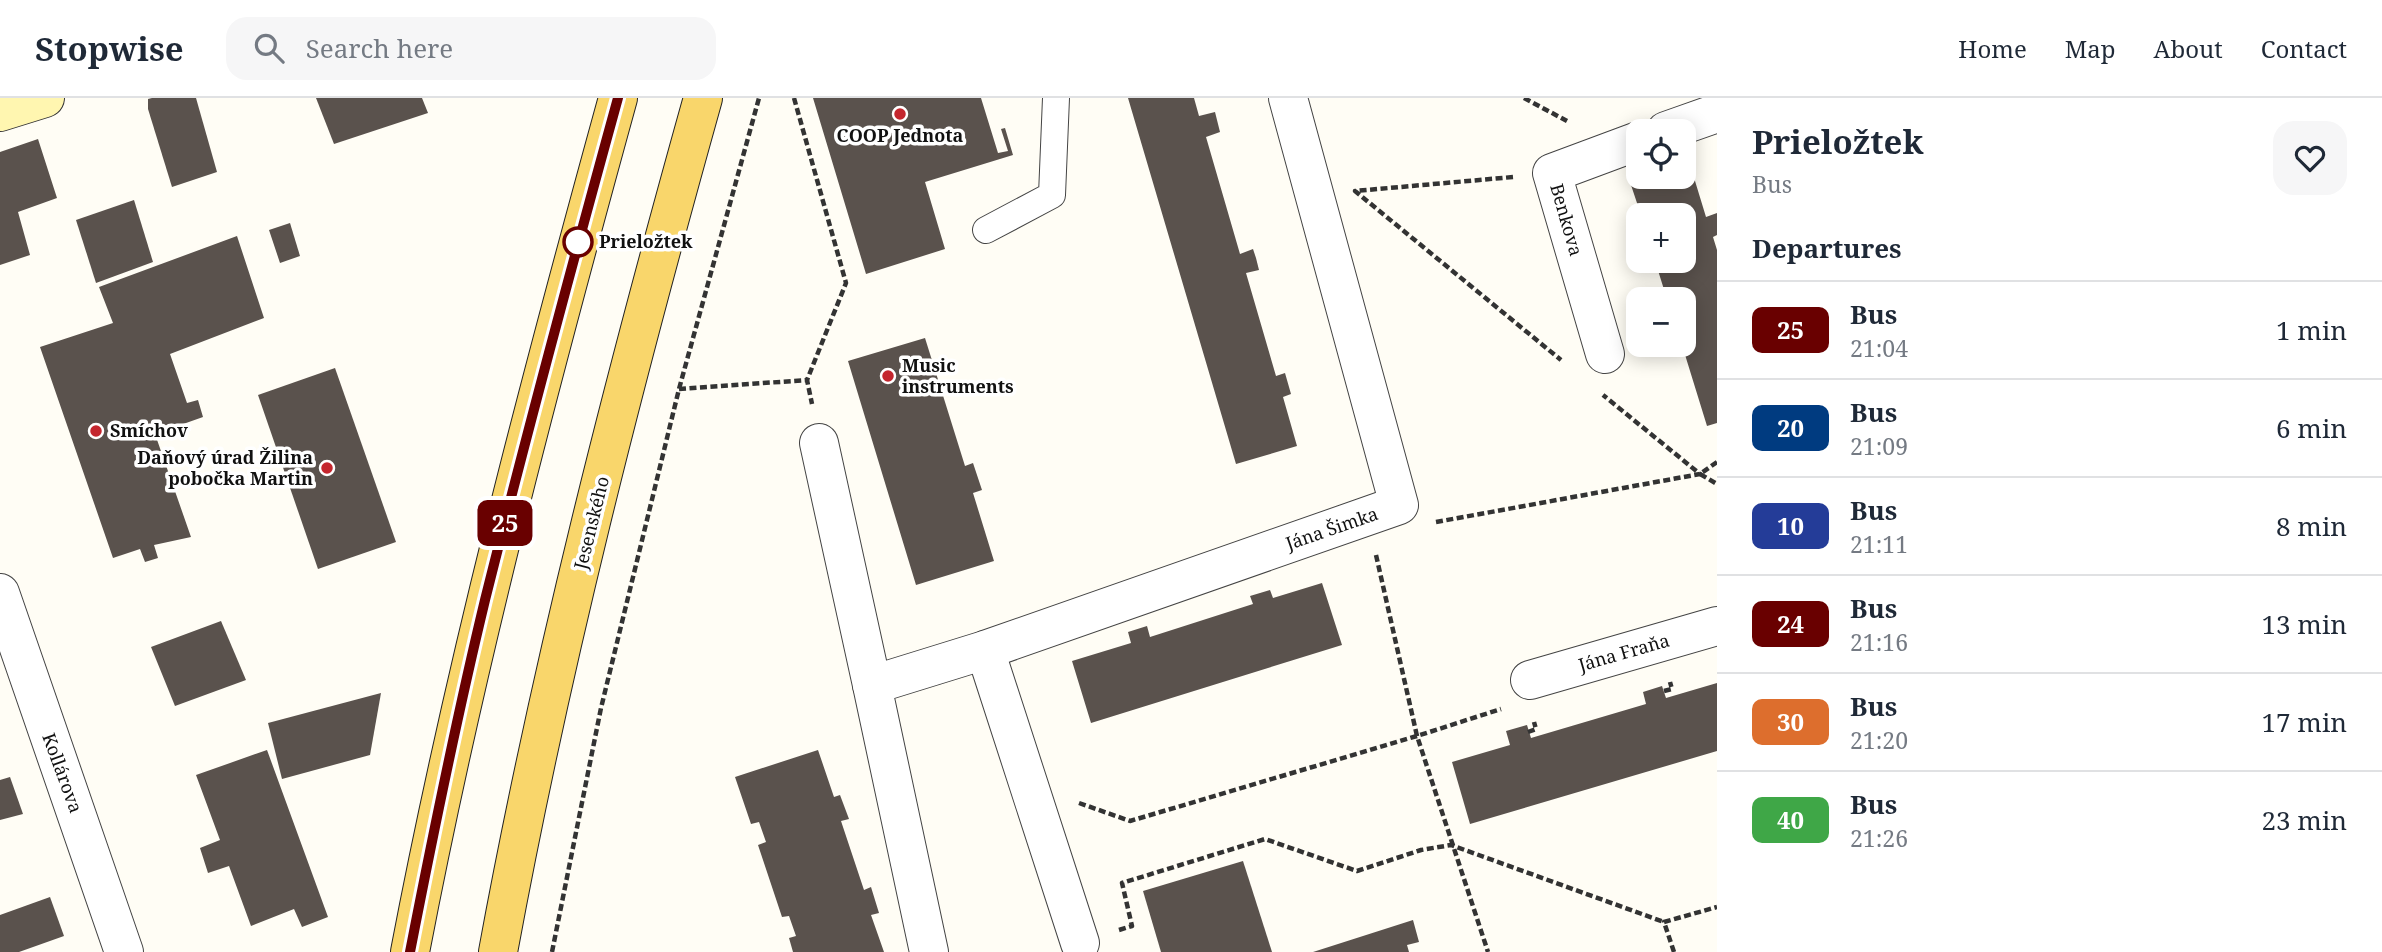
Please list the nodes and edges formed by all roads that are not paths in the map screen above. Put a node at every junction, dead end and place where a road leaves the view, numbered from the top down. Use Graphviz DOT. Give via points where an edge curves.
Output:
graph roads {
  1 [pos="45,98"];
  2 [pos="618,98"];
  3 [pos="703,98"];
  4 [pos="1056,98"];
  5 [pos="1288,98"];
  6 [pos="0,113"];
  7 [pos="1717,113"];
  8 [pos="1696,120"];
  9 [pos="1626,145"];
  10 [pos="986,230"];
  11 [pos="1605,354"];
  12 [pos="819,443"];
  13 [pos="0,593"];
  14 [pos="1717,626"];
  15 [pos="985,650"];
  16 [pos="1530,680"];
  17 [pos="872,685"];
  18 [pos="1080,943"];
  19 [pos="124,952"];
  20 [pos="410,952"];
  21 [pos="498,952"];
  22 [pos="929,952"];
  1 -- 6 [label="street"];
  2 -- 20 [label="main road" via="485,602"];
  3 -- 21 [label="main road, Jesenského" via="645,305 583,558 524,809"];
  4 -- 10 [label="lane" via="1052,195"];
  5 -- 15 [label="street, Jána Šimka" via="1399,505"];
  7 -- 8 [label="street"];
  9 -- 11 [label="street, Benkova" via="1552,173"];
  12 -- 17 [label="street"];
  13 -- 19 [label="street, Kollárova"];
  14 -- 16 [label="street, Jána Fraňa"];
  15 -- 17 [label="street, Jána Šimka"];
  15 -- 18 [label="street"];
  17 -- 22 [label="street"];
}
